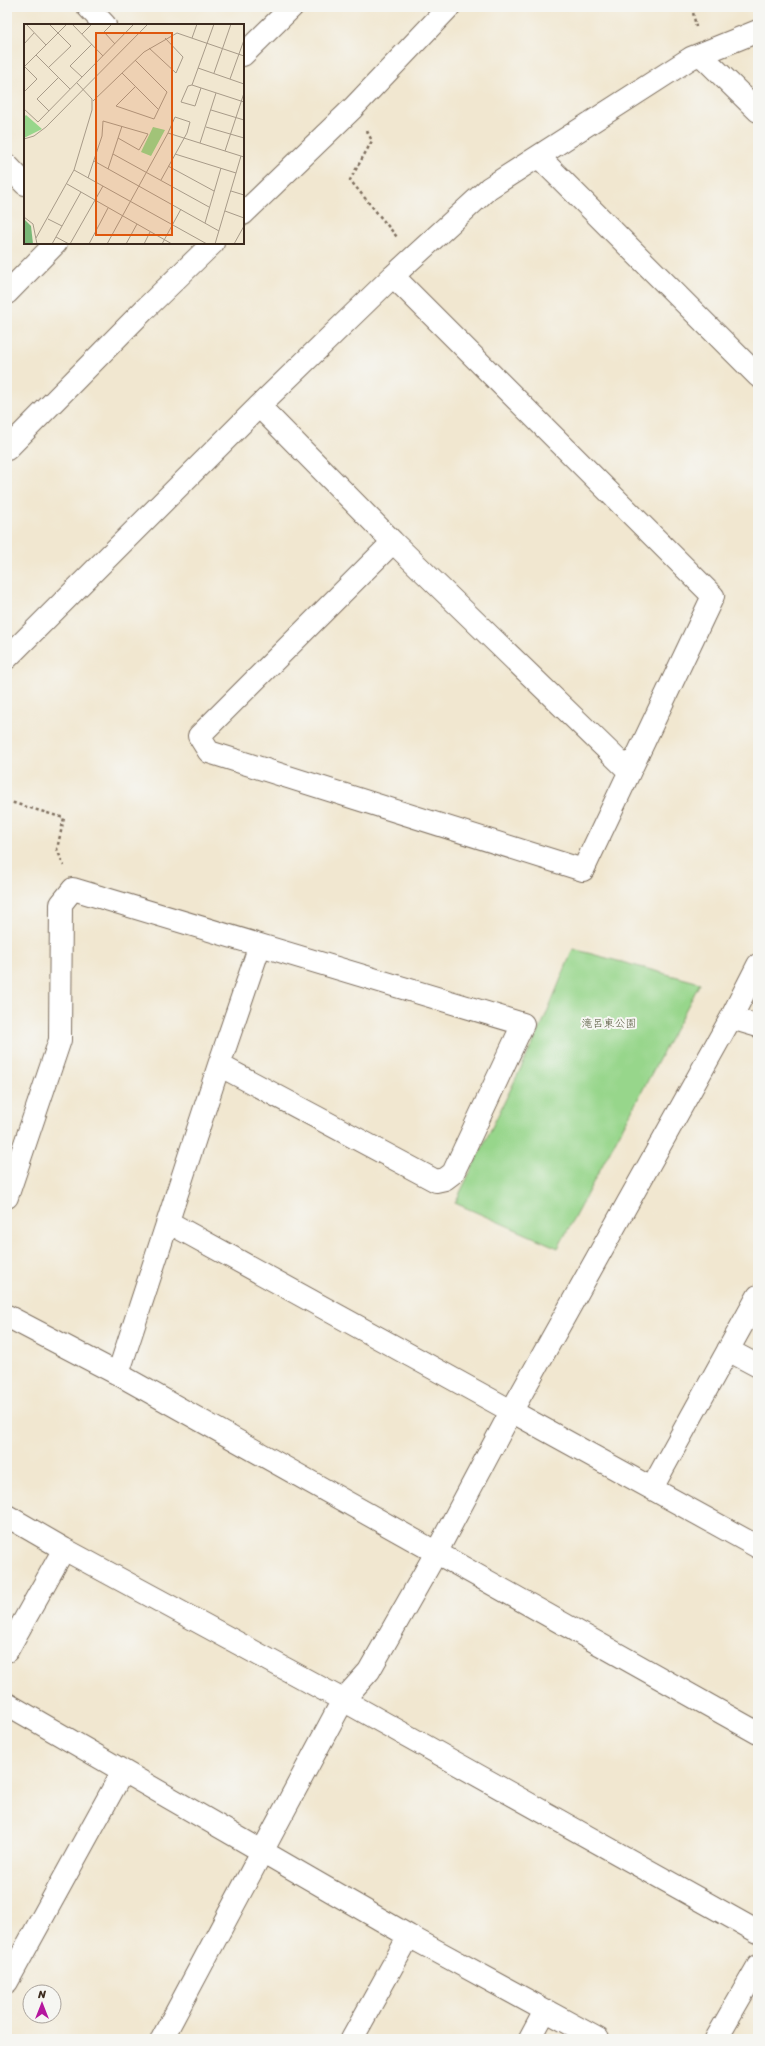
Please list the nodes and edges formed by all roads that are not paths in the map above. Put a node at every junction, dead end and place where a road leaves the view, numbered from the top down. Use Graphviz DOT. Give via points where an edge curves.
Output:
graph roads {
  1 [pos="88,7"];
  2 [pos="292,7"];
  3 [pos="449,7"];
  4 [pos="104,24"];
  5 [pos="758,31"];
  6 [pos="244,55"];
  7 [pos="701,55"];
  8 [pos="758,111"];
  9 [pos="539,156"];
  10 [pos="7,165"];
  11 [pos="24,183"];
  12 [pos="244,213"];
  13 [pos="55,244"];
  14 [pos="212,244"];
  15 [pos="394,276"];
  16 [pos="7,293"];
  17 [pos="758,376"];
  18 [pos="259,406"];
  19 [pos="7,449"];
  20 [pos="393,542"];
  21 [pos="7,658"];
  22 [pos="629,771"];
  23 [pos="260,945"];
  24 [pos="758,965"];
  25 [pos="731,1018"];
  26 [pos="758,1026"];
  27 [pos="219,1065"];
  28 [pos="7,1197"];
  29 [pos="168,1222"];
  30 [pos="758,1296"];
  31 [pos="7,1316"];
  32 [pos="728,1350"];
  33 [pos="758,1366"];
  34 [pos="118,1374"];
  35 [pos="511,1412"];
  36 [pos="652,1488"];
  37 [pos="7,1516"];
  38 [pos="758,1547"];
  39 [pos="64,1549"];
  40 [pos="436,1553"];
  41 [pos="7,1651"];
  42 [pos="343,1700"];
  43 [pos="7,1704"];
  44 [pos="758,1733"];
  45 [pos="123,1771"];
  46 [pos="263,1852"];
  47 [pos="758,1932"];
  48 [pos="409,1936"];
  49 [pos="758,1966"];
  50 [pos="7,1982"];
  51 [pos="546,2011"];
  52 [pos="162,2039"];
  53 [pos="352,2039"];
  54 [pos="530,2039"];
  55 [pos="598,2039"];
  56 [pos="716,2039"];
  1 -- 4 [label="street"];
  2 -- 6 [label="street"];
  3 -- 12 [label="street" via="352,108"];
  5 -- 7 [label="street"];
  7 -- 8 [label="street"];
  7 -- 9 [label="street" via="691,58"];
  9 -- 15 [label="street" via="489,188"];
  9 -- 17 [label="street"];
  10 -- 11 [label="street"];
  13 -- 16 [label="street"];
  14 -- 19 [label="street" via="139,314"];
  15 -- 18 [label="street"];
  15 -- 22 [label="street" via="713,596"];
  18 -- 20 [label="street"];
  18 -- 21 [label="street"];
  20 -- 22 [label="street"];
  20 -- 22 [label="street" via="199,736 209,752 583,870"];
  23 -- 27 [label="street"];
  23 -- 27 [label="street" via="523,1024 453,1173 436,1181"];
  23 -- 28 [label="street" via="73,888 61,904 60,1040"];
  24 -- 25 [label="street"];
  25 -- 26 [label="street"];
  25 -- 35 [label="street"];
  27 -- 29 [label="street"];
  29 -- 34 [label="street"];
  29 -- 35 [label="street"];
  30 -- 32 [label="street"];
  31 -- 34 [label="street"];
  32 -- 33 [label="street"];
  32 -- 36 [label="street"];
  34 -- 40 [label="street"];
  35 -- 36 [label="street"];
  35 -- 40 [label="street"];
  36 -- 38 [label="street"];
  37 -- 39 [label="street"];
  39 -- 41 [label="street"];
  39 -- 42 [label="street"];
  40 -- 42 [label="street" via="369,1671"];
  40 -- 44 [label="street"];
  42 -- 46 [label="street"];
  42 -- 47 [label="street"];
  43 -- 45 [label="street"];
  45 -- 46 [label="street"];
  45 -- 50 [label="street"];
  46 -- 48 [label="street"];
  46 -- 52 [label="street"];
  48 -- 51 [label="street"];
  48 -- 53 [label="street"];
  49 -- 56 [label="street"];
  51 -- 54 [label="street"];
  51 -- 55 [label="street"];
}
